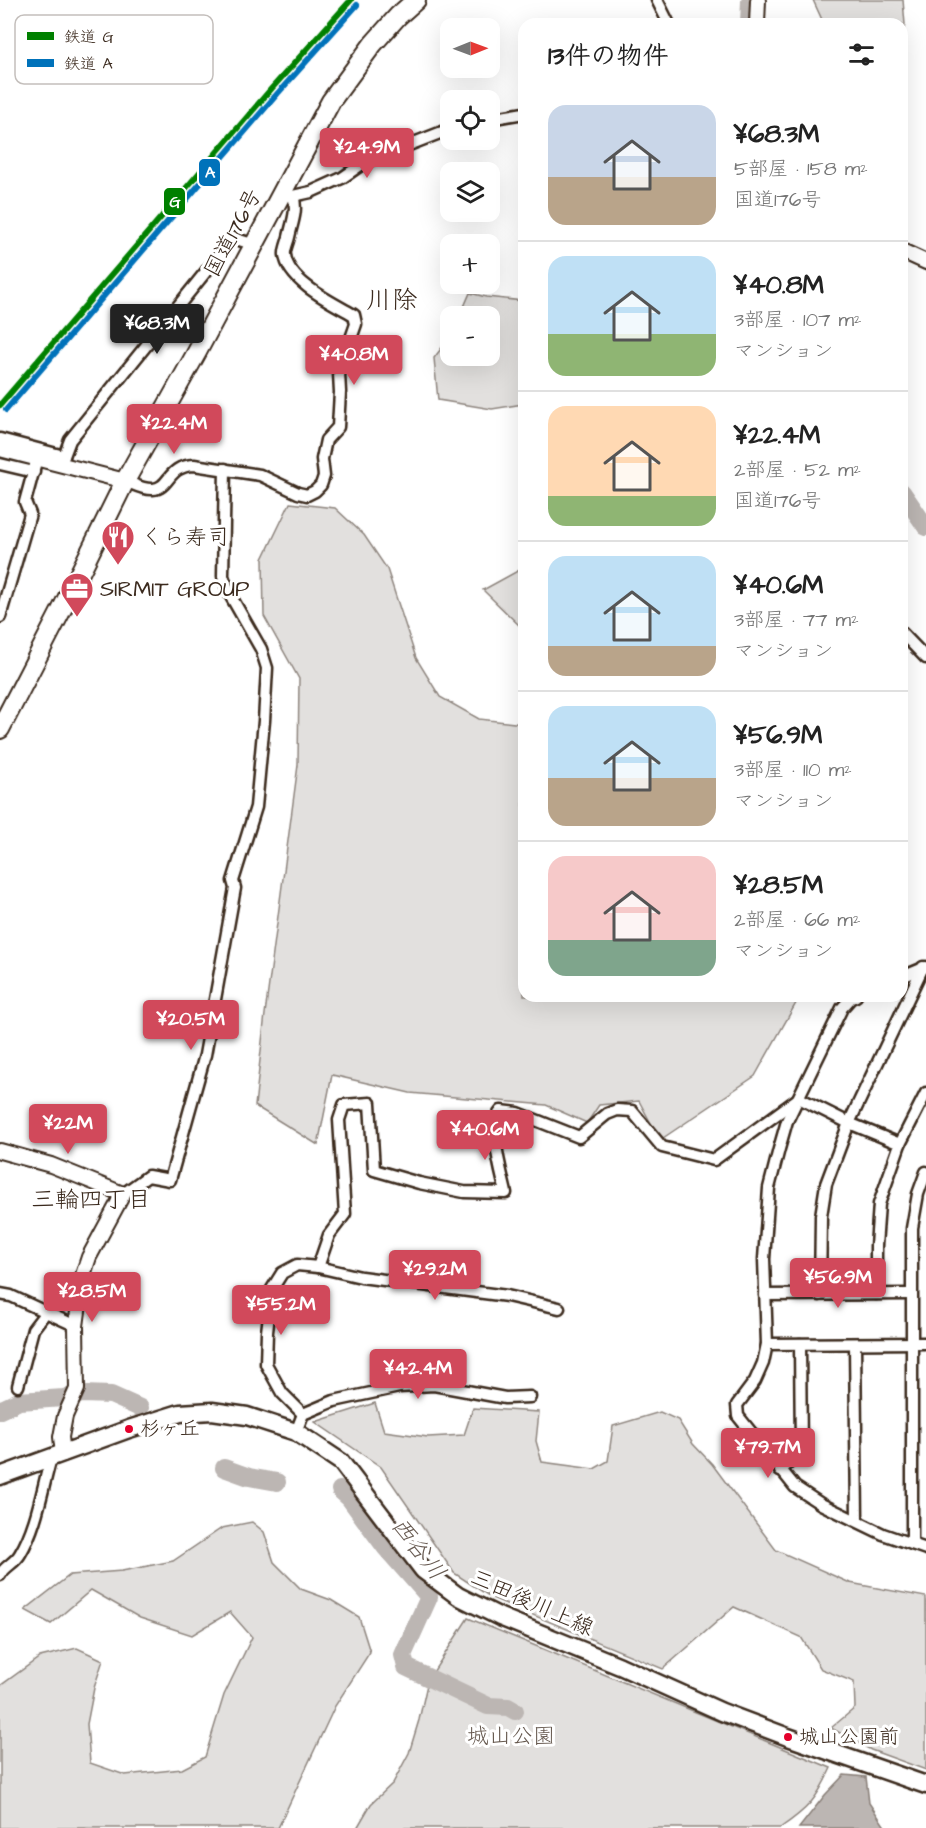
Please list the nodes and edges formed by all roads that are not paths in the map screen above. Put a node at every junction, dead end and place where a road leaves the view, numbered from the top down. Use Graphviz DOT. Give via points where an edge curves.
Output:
graph roads {
  1 [pos="416,0"];
  2 [pos="657,0"];
  3 [pos="758,0"];
  4 [pos="666,18"];
  5 [pos="758,18"];
  6 [pos="518,114"];
  7 [pos="500,117"];
  8 [pos="440,133"];
  9 [pos="288,194"];
  10 [pos="255,245"];
  11 [pos="908,254"];
  12 [pos="926,262"];
  13 [pos="0,439"];
  14 [pos="0,449"];
  15 [pos="38,458"];
  16 [pos="62,460"];
  17 [pos="0,464"];
  18 [pos="225,469"];
  19 [pos="34,472"];
  20 [pos="125,481"];
  21 [pos="0,617"];
  22 [pos="908,639"];
  23 [pos="926,658"];
  24 [pos="0,729"];
  25 [pos="925,967"];
  26 [pos="908,974"];
  27 [pos="847,1002"];
  28 [pos="908,1002"];
  29 [pos="908,1002"];
  30 [pos="926,1093"];
  31 [pos="800,1098"];
  32 [pos="849,1123"];
  33 [pos="900,1144"];
  34 [pos="0,1151"];
  35 [pos="926,1173"];
  36 [pos="123,1194"];
  37 [pos="318,1267"];
  38 [pos="0,1294"];
  39 [pos="876,1294"];
  40 [pos="911,1294"];
  41 [pos="765,1295"];
  42 [pos="820,1295"];
  43 [pos="559,1308"];
  44 [pos="46,1312"];
  45 [pos="76,1326"];
  46 [pos="911,1343"];
  47 [pos="926,1343"];
  48 [pos="767,1344"];
  49 [pos="800,1344"];
  50 [pos="855,1344"];
  51 [pos="18,1386"];
  52 [pos="530,1397"];
  53 [pos="303,1414"];
  54 [pos="296,1432"];
  55 [pos="57,1456"];
  56 [pos="780,1471"];
  57 [pos="0,1476"];
  58 [pos="857,1519"];
  59 [pos="912,1545"];
  60 [pos="926,1549"];
  61 [pos="0,1575"];
  62 [pos="926,1785"];
  1 -- 9 [label="highway, 国道176号" via="398,15 331,101"];
  2 -- 4 [label="street"];
  3 -- 5 [label="street"];
  6 -- 7 [label="street"];
  8 -- 9 [label="street" via="365,162 311,192"];
  9 -- 10 [label="highway, 国道176号"];
  9 -- 18 [label="street" via="296,208 285,254 289,266 320,296 354,315 356,324 339,373 338,427 326,440 321,485 306,495 260,475"];
  10 -- 16 [label="street" via="233,238 70,440"];
  10 -- 20 [label="highway, 国道176号"];
  11 -- 12 [label="street"];
  13 -- 16 [label="street"];
  14 -- 15 [label="street"];
  15 -- 16 [label="street"];
  15 -- 19 [label="street"];
  16 -- 20 [label="street"];
  17 -- 19 [label="street"];
  18 -- 20 [label="street" via="184,466 154,489"];
  18 -- 36 [label="street" via="223,576 267,668 256,807 233,881 235,888 205,1055 170,1180 148,1176"];
  19 -- 21 [label="street" via="25,502 30,514"];
  20 -- 24 [label="highway, 国道176号"];
  22 -- 23 [label="street"];
  25 -- 26 [label="street"];
  25 -- 29 [label="street"];
  27 -- 31 [label="street"];
  28 -- 32 [label="street"];
  30 -- 33 [label="street"];
  31 -- 32 [label="street"];
  31 -- 37 [label="street" via="714,1160 662,1147 632,1111 607,1114 579,1137 518,1113 501,1111 495,1124 496,1141 506,1193 464,1192 374,1170 370,1103 344,1105 339,1120 345,1214 329,1235"];
  31 -- 41 [label="street" via="787,1121 769,1188"];
  32 -- 33 [label="street"];
  32 -- 42 [label="street" via="826,1184 821,1216"];
  33 -- 39 [label="street" via="879,1204"];
  34 -- 36 [label="street" via="51,1165"];
  35 -- 40 [label="street" via="912,1228"];
  36 -- 45 [label="street" via="82,1275"];
  37 -- 43 [label="street" via="361,1277 507,1296"];
  37 -- 53 [label="street" via="297,1265 282,1273 272,1289 269,1310 266,1364 282,1393"];
  38 -- 44 [label="street"];
  39 -- 40 [label="street"];
  39 -- 42 [label="street"];
  40 -- 46 [label="street"];
  41 -- 42 [label="street"];
  41 -- 48 [label="street"];
  44 -- 45 [label="street"];
  44 -- 51 [label="street" via="33,1329"];
  45 -- 55 [label="street" via="77,1389 64,1416"];
  46 -- 47 [label="street"];
  46 -- 50 [label="street"];
  46 -- 59 [label="street"];
  48 -- 49 [label="street"];
  48 -- 56 [label="street" via="755,1381 736,1409"];
  49 -- 50 [label="street"];
  49 -- 56 [label="street" via="801,1452"];
  50 -- 58 [label="street"];
  52 -- 53 [label="street" via="505,1398 434,1385 399,1387 334,1401"];
  53 -- 54 [label="street"];
  54 -- 55 [label="main road, 三田後川上線" via="247,1416 212,1411 180,1413"];
  54 -- 62 [label="main road, 三田後川上線" via="341,1462 423,1570 458,1596 722,1712"];
  55 -- 57 [label="main road, 三田後川上線"];
  55 -- 61 [label="street" via="19,1557"];
  56 -- 58 [label="street" via="795,1487 821,1504"];
  58 -- 59 [label="street"];
  59 -- 60 [label="street"];
}
